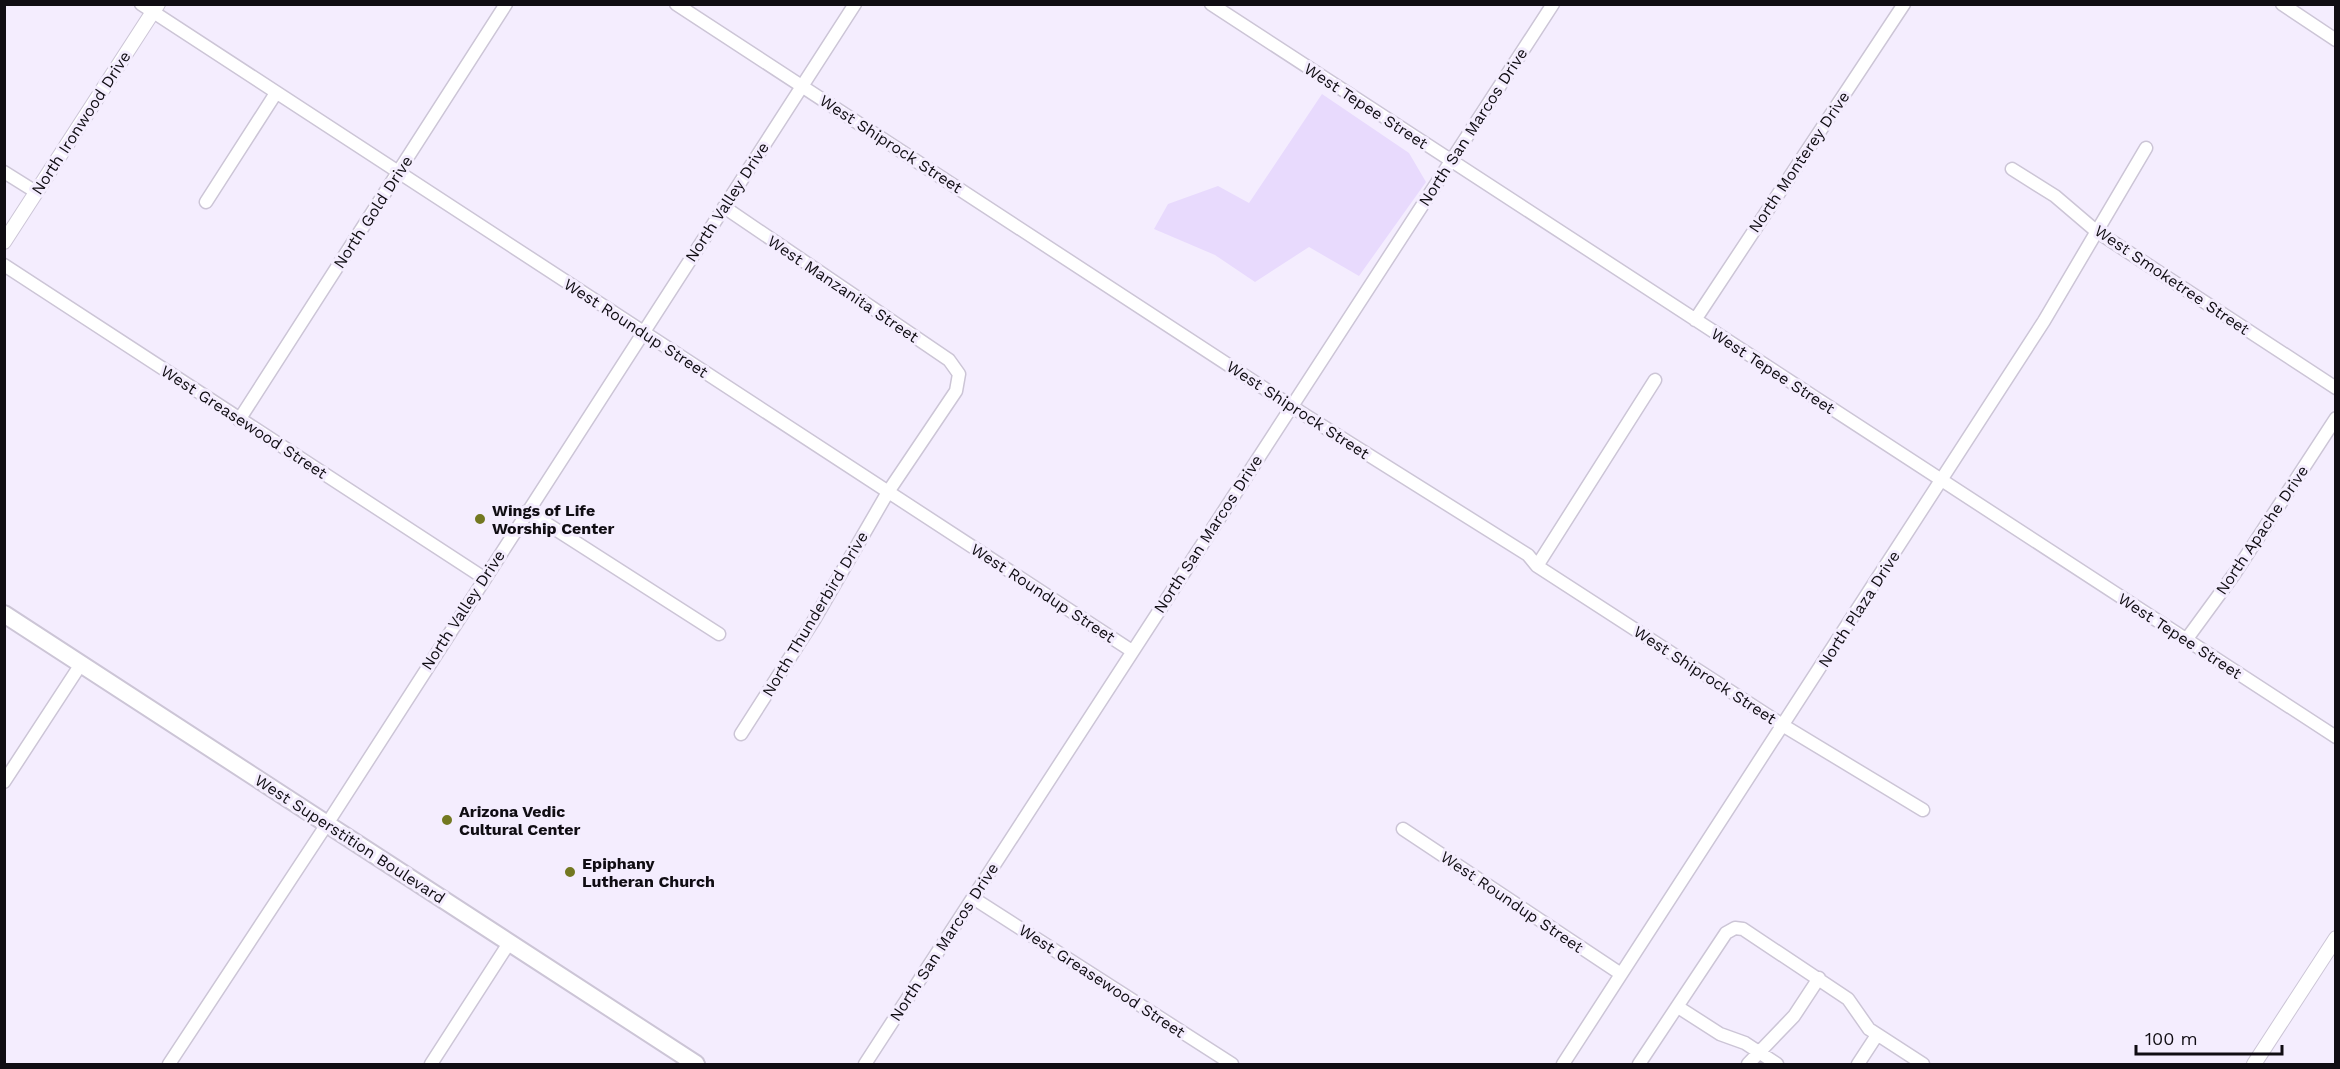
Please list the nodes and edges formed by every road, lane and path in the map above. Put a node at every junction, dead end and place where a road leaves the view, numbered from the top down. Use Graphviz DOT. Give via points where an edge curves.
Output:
graph roads {
  1 [pos="141,4"];
  2 [pos="506,4"];
  3 [pos="676,4"];
  4 [pos="855,4"];
  5 [pos="1211,4"];
  6 [pos="1553,4"];
  7 [pos="1904,4"];
  8 [pos="2282,4"];
  9 [pos="156,9"];
  10 [pos="2336,40"];
  11 [pos="802,86"];
  12 [pos="276,93"];
  13 [pos="2146,148"];
  14 [pos="1451,161"];
  15 [pos="2012,169"];
  16 [pos="4,172"];
  17 [pos="398,172"];
  18 [pos="36,192"];
  19 [pos="206,202"];
  20 [pos="724,207"];
  21 [pos="2096,231"];
  22 [pos="4,242"];
  23 [pos="4,265"];
  24 [pos="1695,320"];
  25 [pos="643,332"];
  26 [pos="959,374"];
  27 [pos="1655,380"];
  28 [pos="2336,388"];
  29 [pos="1292,406"];
  30 [pos="2336,418"];
  31 [pos="239,420"];
  32 [pos="1942,481"];
  33 [pos="888,492"];
  34 [pos="527,511"];
  35 [pos="1538,566"];
  36 [pos="484,578"];
  37 [pos="4,614"];
  38 [pos="719,634"];
  39 [pos="2186,640"];
  40 [pos="1132,651"];
  41 [pos="81,664"];
  42 [pos="1784,726"];
  43 [pos="741,734"];
  44 [pos="2336,737"];
  45 [pos="4,782"];
  46 [pos="1923,810"];
  47 [pos="327,824"];
  48 [pos="1403,829"];
  49 [pos="973,898"];
  50 [pos="2336,938"];
  51 [pos="509,943"];
  52 [pos="1621,975"];
  53 [pos="1819,978"];
  54 [pos="1678,1007"];
  55 [pos="1877,1035"];
  56 [pos="1759,1052"];
  57 [pos="1215,1060"];
  58 [pos="692,1063"];
  59 [pos="169,1065"];
  60 [pos="431,1065"];
  61 [pos="865,1065"];
  62 [pos="1232,1065"];
  63 [pos="1563,1065"];
  64 [pos="1639,1065"];
  65 [pos="1748,1065"];
  66 [pos="1777,1065"];
  67 [pos="1858,1065"];
  68 [pos="1923,1065"];
  69 [pos="2254,1065"];
  1 -- 9 [label="street, West Roundup Street"];
  2 -- 17 [label="street, North Gold Drive"];
  3 -- 11 [label="street, West Shiprock Street"];
  4 -- 11 [label="street, North Valley Drive"];
  5 -- 14 [label="street, West Tepee Street"];
  6 -- 14 [label="street, North San Marcos Drive"];
  7 -- 24 [label="street, North Monterey Drive"];
  8 -- 10 [label="street"];
  9 -- 12 [label="street, West Roundup Street"];
  9 -- 18 [label="street, North Ironwood Drive"];
  11 -- 20 [label="street, North Valley Drive"];
  11 -- 29 [label="street, West Shiprock Street"];
  12 -- 17 [label="street, West Roundup Street"];
  12 -- 19 [label="street"];
  13 -- 21 [label="street, North Plaza Drive"];
  14 -- 24 [label="street, West Tepee Street"];
  14 -- 29 [label="street, North San Marcos Drive"];
  15 -- 21 [label="street, West Smoketree Street" via="2055,196"];
  16 -- 18 [label="street"];
  17 -- 25 [label="street, West Roundup Street"];
  17 -- 31 [label="street, North Gold Drive"];
  18 -- 22 [label="street, North Ironwood Drive"];
  20 -- 25 [label="street, North Valley Drive"];
  20 -- 26 [label="street, West Manzanita Street" via="949,360"];
  21 -- 28 [label="street, West Smoketree Street"];
  21 -- 32 [label="street, North Plaza Drive"];
  23 -- 31 [label="street, West Greasewood Street"];
  24 -- 32 [label="street, West Tepee Street"];
  25 -- 33 [label="street, West Roundup Street"];
  25 -- 34 [label="street, North Valley Drive"];
  26 -- 33 [label="street, North Thunderbird Drive" via="956,391"];
  27 -- 35 [label="street"];
  29 -- 35 [label="street, West Shiprock Street" via="1528,555"];
  29 -- 40 [label="street, North San Marcos Drive"];
  30 -- 39 [label="street, North Apache Drive" via="2235,573"];
  31 -- 36 [label="street, West Greasewood Street"];
  32 -- 39 [label="street, West Tepee Street"];
  32 -- 42 [label="street, North Plaza Drive"];
  33 -- 40 [label="street, West Roundup Street"];
  33 -- 43 [label="street, North Thunderbird Drive" via="814,620"];
  34 -- 36 [label="street, North Valley Drive"];
  34 -- 38 [label="street"];
  35 -- 42 [label="street, West Shiprock Street"];
  36 -- 47 [label="street, North Valley Drive"];
  37 -- 41 [label="main road, West Superstition Boulevard"];
  39 -- 44 [label="street, West Tepee Street"];
  40 -- 49 [label="street, North San Marcos Drive"];
  41 -- 45 [label="street"];
  41 -- 47 [label="main road, West Superstition Boulevard"];
  42 -- 46 [label="street, West Shiprock Street"];
  42 -- 52 [label="street, North Plaza Drive"];
  47 -- 51 [label="main road, West Superstition Boulevard"];
  47 -- 59 [label="street, North Valley Drive"];
  48 -- 52 [label="street, West Roundup Street"];
  49 -- 57 [label="street, West Greasewood Street"];
  49 -- 61 [label="street, North San Marcos Drive"];
  50 -- 69 [label="street"];
  51 -- 58 [label="main road, West Superstition Boulevard"];
  51 -- 60 [label="street"];
  52 -- 63 [label="street, North Plaza Drive"];
  53 -- 54 [label="street" via="1743,929 1735,928 1726,933"];
  53 -- 55 [label="street" via="1848,999"];
  53 -- 56 [label="street" via="1794,1016"];
  54 -- 56 [label="street" via="1720,1034"];
  54 -- 64 [label="street"];
  55 -- 67 [label="street"];
  55 -- 68 [label="street"];
  56 -- 65 [label="street"];
  56 -- 66 [label="street"];
  57 -- 62 [label="street, West Greasewood Street"];
}
